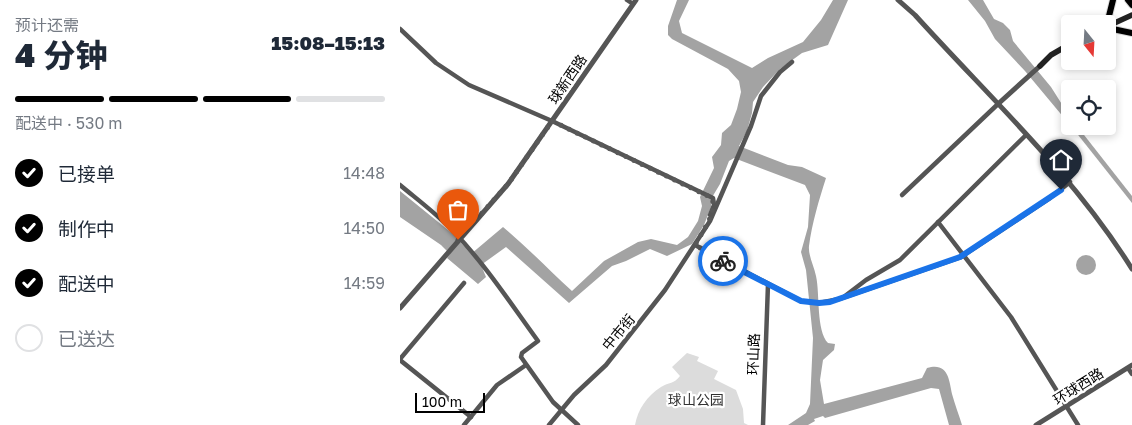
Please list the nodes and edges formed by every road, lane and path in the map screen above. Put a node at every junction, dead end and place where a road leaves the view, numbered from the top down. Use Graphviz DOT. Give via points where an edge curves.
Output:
graph roads {
  1 [pos="627,0"];
  2 [pos="898,0"];
  3 [pos="1113,0"];
  4 [pos="1128,0"];
  5 [pos="634,2"];
  6 [pos="1132,5"];
  7 [pos="1110,15"];
  8 [pos="1132,15"];
  9 [pos="1116,22"];
  10 [pos="400,29"];
  11 [pos="1116,29"];
  12 [pos="1132,33"];
  13 [pos="1061,49"];
  14 [pos="792,62"];
  15 [pos="1040,66"];
  16 [pos="998,104"];
  17 [pos="552,121"];
  18 [pos="1026,135"];
  19 [pos="1070,182"];
  20 [pos="400,185"];
  21 [pos="902,195"];
  22 [pos="938,222"];
  23 [pos="704,230"];
  24 [pos="459,239"];
  25 [pos="695,245"];
  26 [pos="964,255"];
  27 [pos="1132,269"];
  28 [pos="464,283"];
  29 [pos="768,284"];
  30 [pos="842,298"];
  31 [pos="400,308"];
  32 [pos="400,360"];
  33 [pos="526,364"];
  34 [pos="1130,367"];
  35 [pos="1132,374"];
  36 [pos="1066,406"];
  37 [pos="561,409"];
  38 [pos="471,417"];
  39 [pos="464,425"];
  40 [pos="549,425"];
  41 [pos="578,425"];
  42 [pos="763,425"];
  43 [pos="1036,425"];
  44 [pos="1078,425"];
  1 -- 5 [label="street"];
  2 -- 16 [label="street"];
  3 -- 7 [label="main road"];
  4 -- 6 [label="main road"];
  5 -- 17 [label="street, 球新西路"];
  8 -- 9 [label="main road"];
  10 -- 17 [label="street" via="436,63 460,80"];
  11 -- 12 [label="main road"];
  13 -- 15 [label="main road"];
  14 -- 23 [label="street" via="760,96 742,148"];
  15 -- 16 [label="street"];
  16 -- 18 [label="street"];
  16 -- 21 [label="street"];
  17 -- 23 [label="street" via="712,198 714,205"];
  17 -- 24 [label="street, 球新西路" via="508,184"];
  18 -- 19 [label="street"];
  18 -- 22 [label="street"];
  19 -- 26 [label="street"];
  19 -- 27 [label="street" via="1097,215"];
  20 -- 24 [label="street"];
  22 -- 26 [label="street"];
  22 -- 30 [label="street" via="897,262"];
  23 -- 25 [label="street, 中市街"];
  24 -- 31 [label="street, 球新西路"];
  24 -- 33 [label="street" via="538,341 522,354"];
  25 -- 29 [label="street"];
  25 -- 37 [label="street, 中市街" via="634,332"];
  26 -- 30 [label="street"];
  26 -- 36 [label="street" via="1012,317"];
  28 -- 32 [label="street"];
  29 -- 30 [label="street" via="808,303"];
  29 -- 42 [label="street, 环山路"];
  32 -- 38 [label="street"];
  33 -- 37 [label="street"];
  33 -- 38 [label="street" via="497,386"];
  34 -- 35 [label="street"];
  34 -- 36 [label="street, 环球西路"];
  36 -- 43 [label="street, 环球西路"];
  36 -- 44 [label="street"];
  37 -- 40 [label="street, 中市街"];
  37 -- 41 [label="street"];
  38 -- 39 [label="street"];
}
